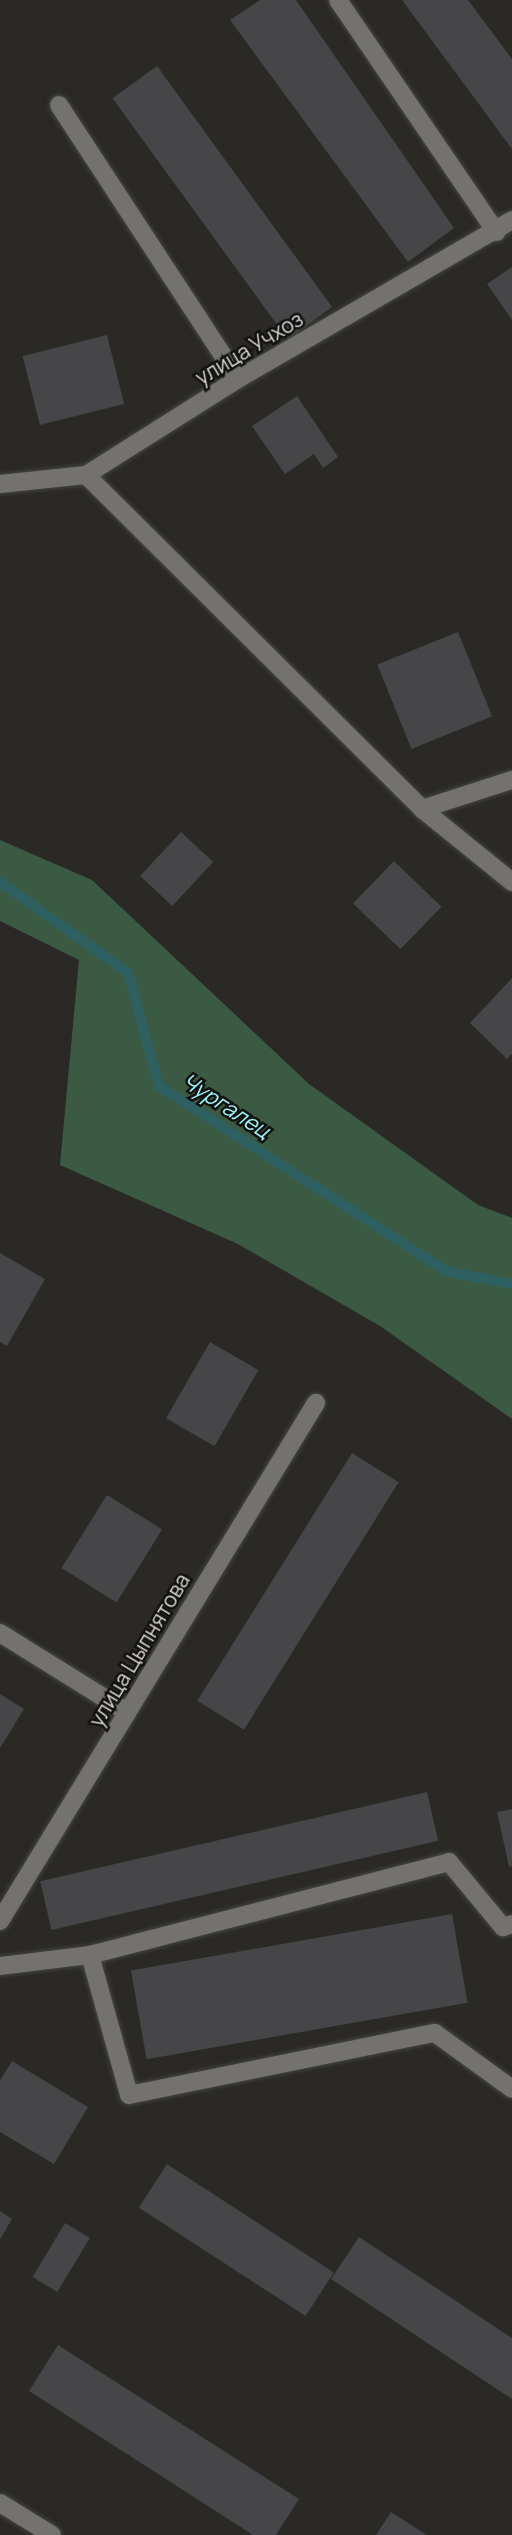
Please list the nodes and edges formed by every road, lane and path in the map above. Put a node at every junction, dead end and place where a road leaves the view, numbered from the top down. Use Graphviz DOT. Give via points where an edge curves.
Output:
graph roads {
  1 [pos="338,0"];
  2 [pos="59,105"];
  3 [pos="512,220"];
  4 [pos="496,232"];
  5 [pos="238,379"];
  6 [pos="86,475"];
  7 [pos="0,484"];
  8 [pos="512,780"];
  9 [pos="422,809"];
  10 [pos="512,882"];
  11 [pos="316,1403"];
  12 [pos="0,1633"];
  13 [pos="127,1712"];
  14 [pos="0,1921"];
  15 [pos="512,1924"];
  16 [pos="90,1955"];
  17 [pos="0,1966"];
  18 [pos="512,2089"];
  19 [pos="0,2503"];
  20 [pos="52,2535"];
  1 -- 4 [label="street"];
  2 -- 5 [label="street"];
  3 -- 4 [label="street, улица Учхоз"];
  4 -- 5 [label="street, улица Учхоз"];
  5 -- 6 [label="street, улица Учхоз"];
  6 -- 7 [label="street, улица Учхоз"];
  6 -- 9 [label="street"];
  8 -- 9 [label="street"];
  9 -- 10 [label="street"];
  11 -- 13 [label="street, улица Цыпнятова"];
  12 -- 13 [label="street"];
  13 -- 14 [label="street, улица Цыпнятова"];
  15 -- 16 [label="street" via="503,1927 449,1862"];
  16 -- 17 [label="street"];
  16 -- 18 [label="street" via="129,2095 435,2033"];
  19 -- 20 [label="street"];
}
